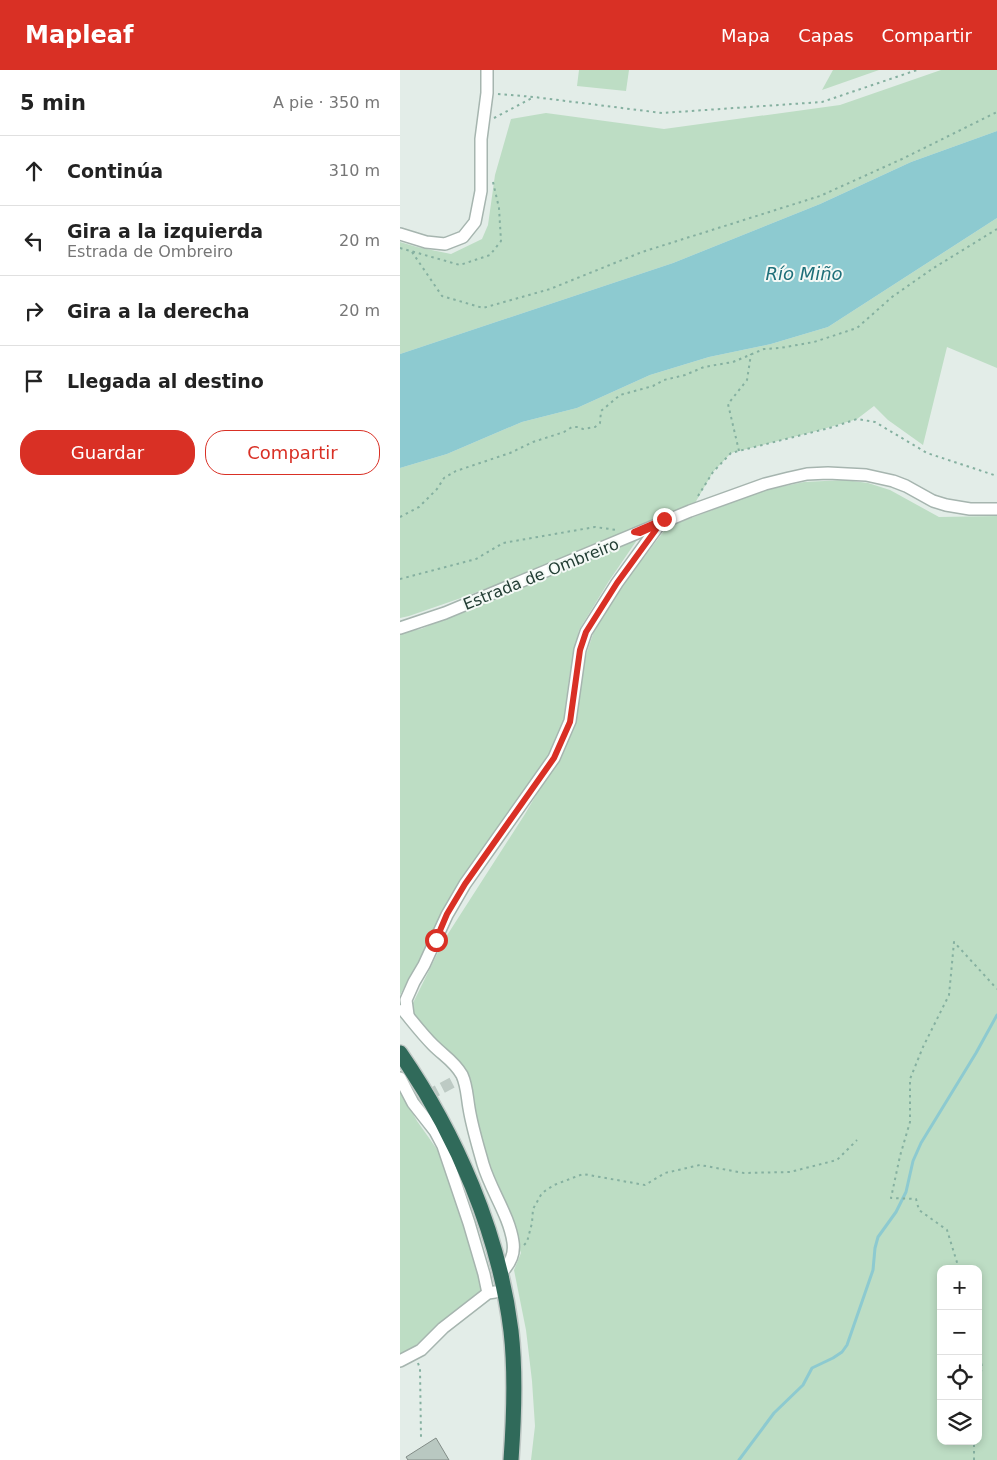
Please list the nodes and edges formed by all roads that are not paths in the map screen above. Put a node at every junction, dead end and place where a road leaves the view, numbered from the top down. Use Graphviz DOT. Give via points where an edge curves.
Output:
graph roads {
  1 [pos="487,70"];
  2 [pos="400,234"];
  3 [pos="997,509"];
  4 [pos="660,524"];
  5 [pos="400,628"];
  6 [pos="400,1006"];
  7 [pos="408,1015"];
  8 [pos="400,1053"];
  9 [pos="400,1078"];
  10 [pos="501,1273"];
  11 [pos="505,1292"];
  12 [pos="488,1293"];
  13 [pos="400,1361"];
  14 [pos="511,1460"];
  1 -- 2 [label="street" via="481,139 481,191 475,222 463,237 444,244"];
  3 -- 4 [label="street, Estrada de Ombreiro" via="957,508 879,477 828,473 773,482"];
  4 -- 5 [label="street, Estrada de Ombreiro" via="445,613"];
  4 -- 7 [label="street" via="586,632 580,650 570,722 554,758 447,914 406,1000"];
  6 -- 7 [label="street"];
  7 -- 10 [label="street" via="454,1063 463,1077 484,1166 513,1242 511,1263"];
  8 -- 10 [label="highway" via="446,1128 489,1231"];
  9 -- 12 [label="street" via="443,1146 477,1248"];
  10 -- 11 [label="highway"];
  11 -- 12 [label="street"];
  11 -- 14 [label="highway" via="514,1378"];
  12 -- 13 [label="street" via="416,1353"];
}
